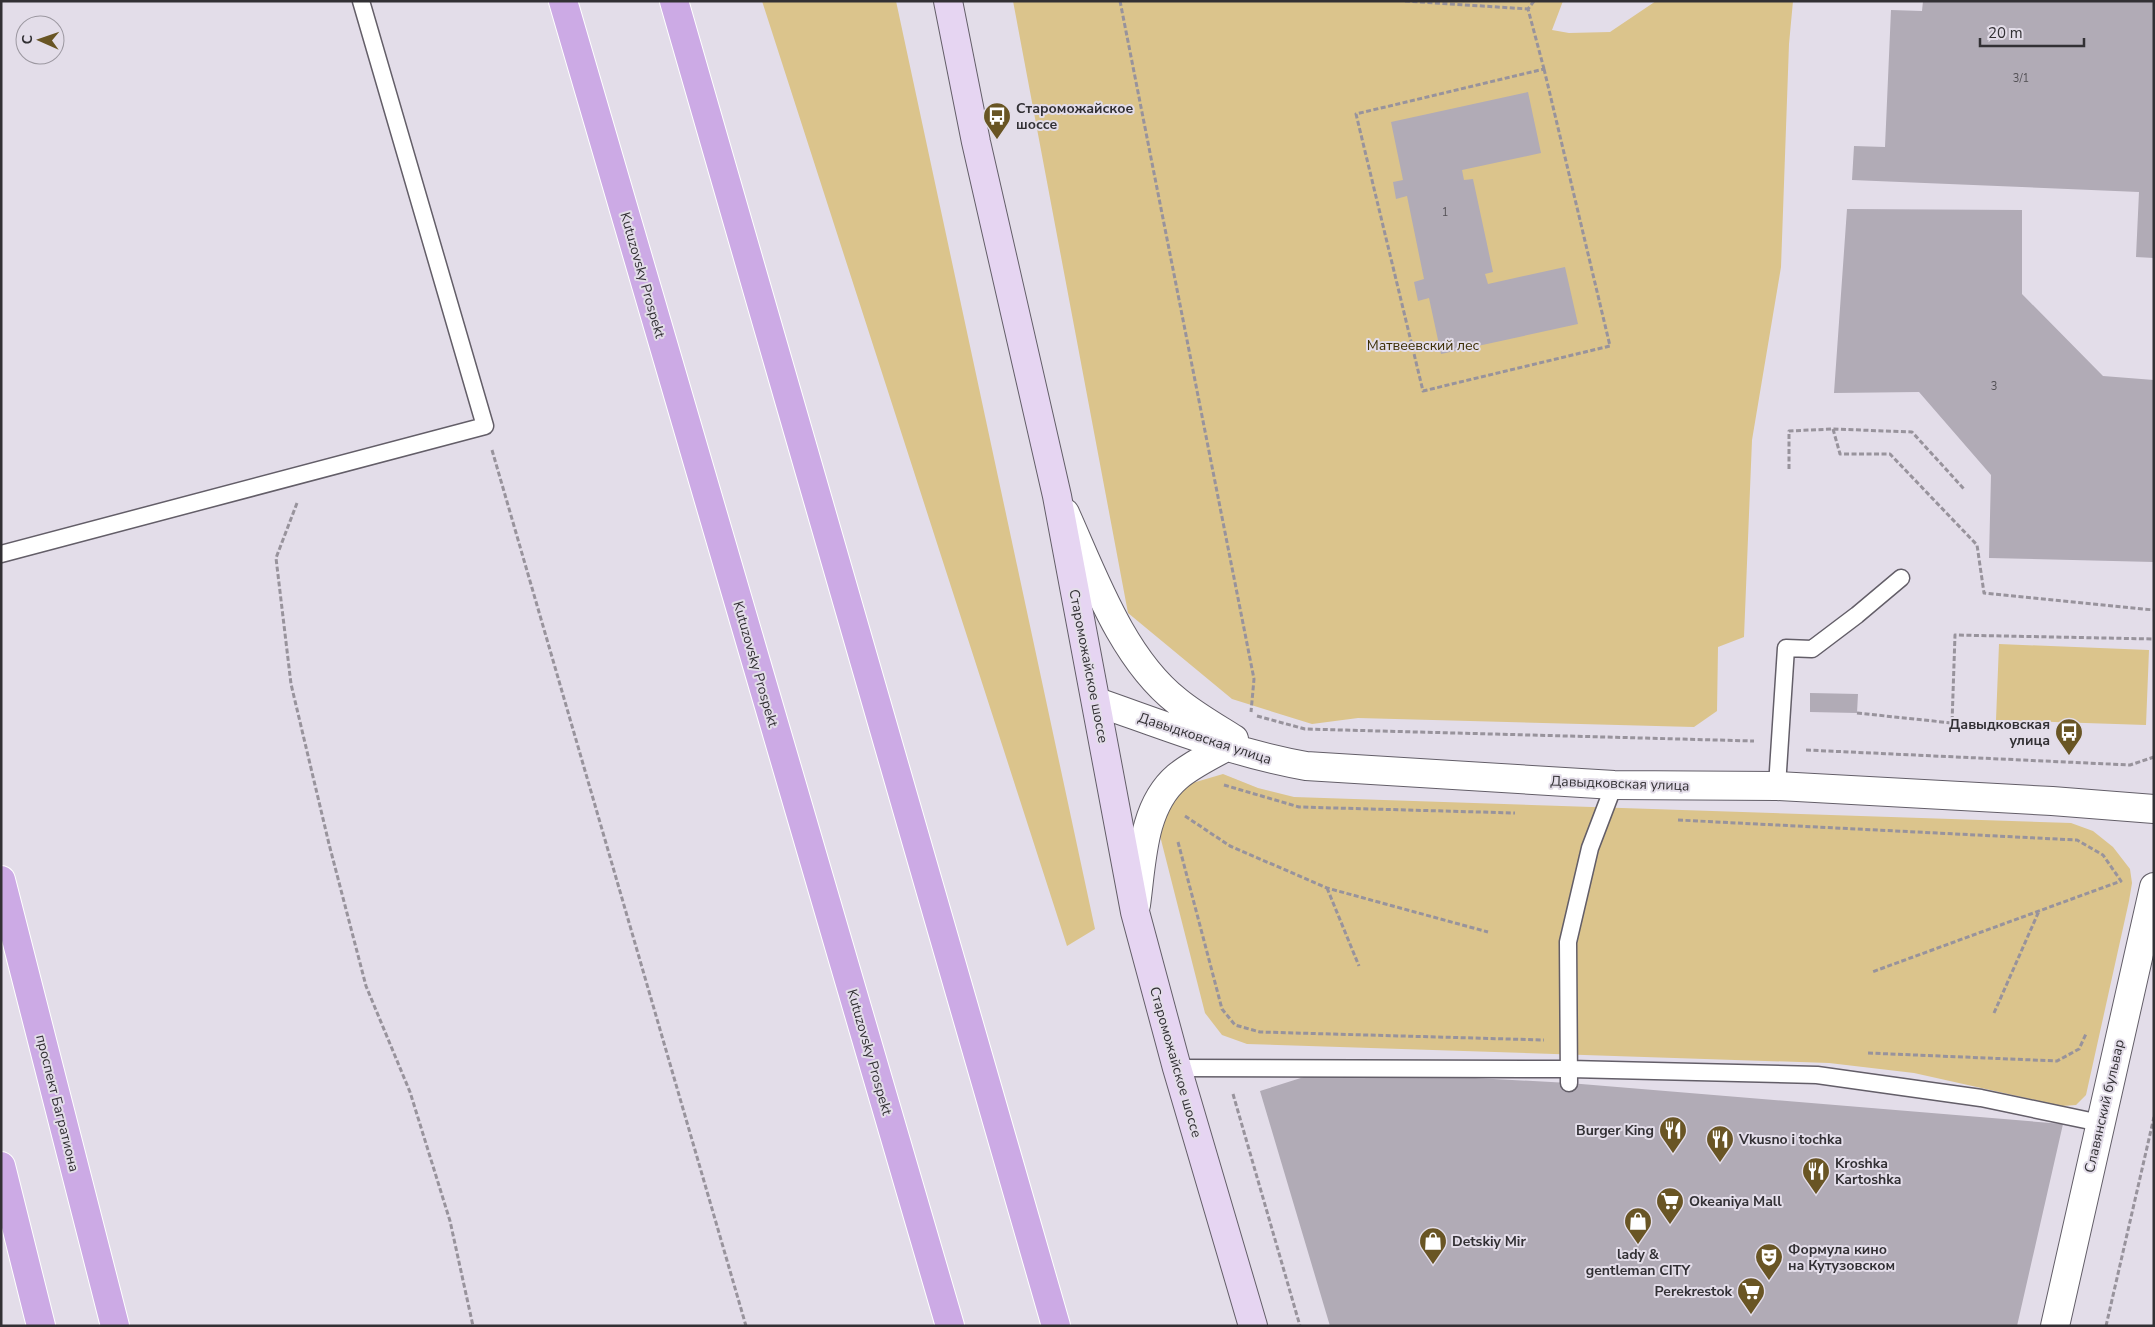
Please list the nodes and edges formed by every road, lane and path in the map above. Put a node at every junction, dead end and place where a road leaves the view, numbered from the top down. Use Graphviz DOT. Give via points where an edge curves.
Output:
graph roads {
  1 [pos="361,1"];
  2 [pos="563,1"];
  3 [pos="674,1"];
  4 [pos="948,1"];
  5 [pos="1120,1"];
  6 [pos="1405,1"];
  7 [pos="1534,1"];
  8 [pos="1528,9"];
  9 [pos="1544,69"];
  10 [pos="485,426"];
  11 [pos="1833,429"];
  12 [pos="1789,469"];
  13 [pos="308,472"];
  14 [pos="1964,489"];
  15 [pos="1057,496"];
  16 [pos="1,554"];
  17 [pos="1901,578"];
  18 [pos="2154,610"];
  19 [pos="2154,639"];
  20 [pos="1097,702"];
  21 [pos="1858,713"];
  22 [pos="1226,747"];
  23 [pos="1780,749"];
  24 [pos="2154,757"];
  25 [pos="1262,758"];
  26 [pos="1614,786"];
  27 [pos="1777,786"];
  28 [pos="1218,787"];
  29 [pos="2154,809"];
  30 [pos="1525,814"];
  31 [pos="1183,815"];
  32 [pos="1673,819"];
  33 [pos="1176,833"];
  34 [pos="1,880"];
  35 [pos="2122,881"];
  36 [pos="2154,887"];
  37 [pos="1327,888"];
  38 [pos="2119,891"];
  39 [pos="2039,911"];
  40 [pos="1135,912"];
  41 [pos="1488,932"];
  42 [pos="1359,966"];
  43 [pos="1872,972"];
  44 [pos="1994,1013"];
  45 [pos="2088,1025"];
  46 [pos="1569,1041"];
  47 [pos="1868,1053"];
  48 [pos="1177,1068"];
  49 [pos="1225,1068"];
  50 [pos="1569,1076"];
  51 [pos="2154,1117"];
  52 [pos="2100,1123"];
  53 [pos="1,1166"];
  54 [pos="42,1326"];
  55 [pos="116,1326"];
  56 [pos="473,1326"];
  57 [pos="746,1326"];
  58 [pos="950,1326"];
  59 [pos="1056,1326"];
  60 [pos="1253,1326"];
  61 [pos="1300,1326"];
  62 [pos="2055,1326"];
  63 [pos="2106,1326"];
  1 -- 10 [label="lane"];
  2 -- 58 [label="main road, Kutuzovsky Prospekt"];
  3 -- 59 [label="main road"];
  4 -- 15 [label="main road, Староможайское шоссе" via="976,142"];
  5 -- 23 [label="path" via="1254,679 1250,714 1305,729 1762,742"];
  6 -- 8 [label="path"];
  7 -- 8 [label="path"];
  8 -- 9 [label="path"];
  9 -- 9 [label="path" via="1356,114 1423,391 1610,346"];
  10 -- 13 [label="lane"];
  10 -- 57 [label="path"];
  11 -- 12 [label="path" via="1789,430"];
  11 -- 14 [label="path" via="1912,432"];
  11 -- 18 [label="path" via="1840,454 1890,454 1977,545 1984,594"];
  13 -- 16 [label="lane"];
  13 -- 56 [label="path" via="276,558 291,684 366,986 410,1092 450,1221"];
  15 -- 20 [label="main road, Староможайское шоссе"];
  15 -- 25 [label="street" via="1128,646 1153,678 1176,701"];
  17 -- 23 [label="lane" via="1812,648 1786,648"];
  19 -- 21 [label="path" via="1955,635 1952,723"];
  20 -- 22 [label="street, Давыдковская улица"];
  20 -- 40 [label="main road, Староможайское шоссе"];
  22 -- 25 [label="street, Давыдковская улица"];
  22 -- 40 [label="street" via="1176,777 1152,810"];
  23 -- 24 [label="path" via="2130,765"];
  23 -- 27 [label="lane"];
  25 -- 26 [label="street, Давыдковская улица" via="1306,766"];
  26 -- 27 [label="street, Давыдковская улица"];
  26 -- 46 [label="lane" via="1590,848 1568,942"];
  27 -- 29 [label="street, Давыдковская улица"];
  28 -- 30 [label="path" via="1227,785 1299,807"];
  31 -- 37 [label="path" via="1230,846"];
  32 -- 35 [label="path" via="2077,840 2103,855"];
  33 -- 46 [label="path" via="1222,1009 1236,1025 1260,1032"];
  34 -- 55 [label="main road, проспект Багратиона"];
  35 -- 38 [label="path"];
  35 -- 39 [label="path"];
  36 -- 52 [label="street, Славянский бульвар"];
  37 -- 41 [label="path"];
  37 -- 42 [label="path"];
  39 -- 43 [label="path"];
  39 -- 44 [label="path"];
  40 -- 48 [label="main road, Староможайское шоссе"];
  45 -- 47 [label="path" via="2079,1049 2057,1061"];
  46 -- 50 [label="lane"];
  48 -- 49 [label="lane"];
  48 -- 60 [label="main road, Староможайское шоссе"];
  49 -- 50 [label="lane"];
  49 -- 61 [label="path"];
  50 -- 52 [label="lane" via="1817,1075 1981,1098"];
  51 -- 63 [label="path"];
  52 -- 62 [label="street, Славянский бульвар"];
  53 -- 54 [label="main road"];
}
